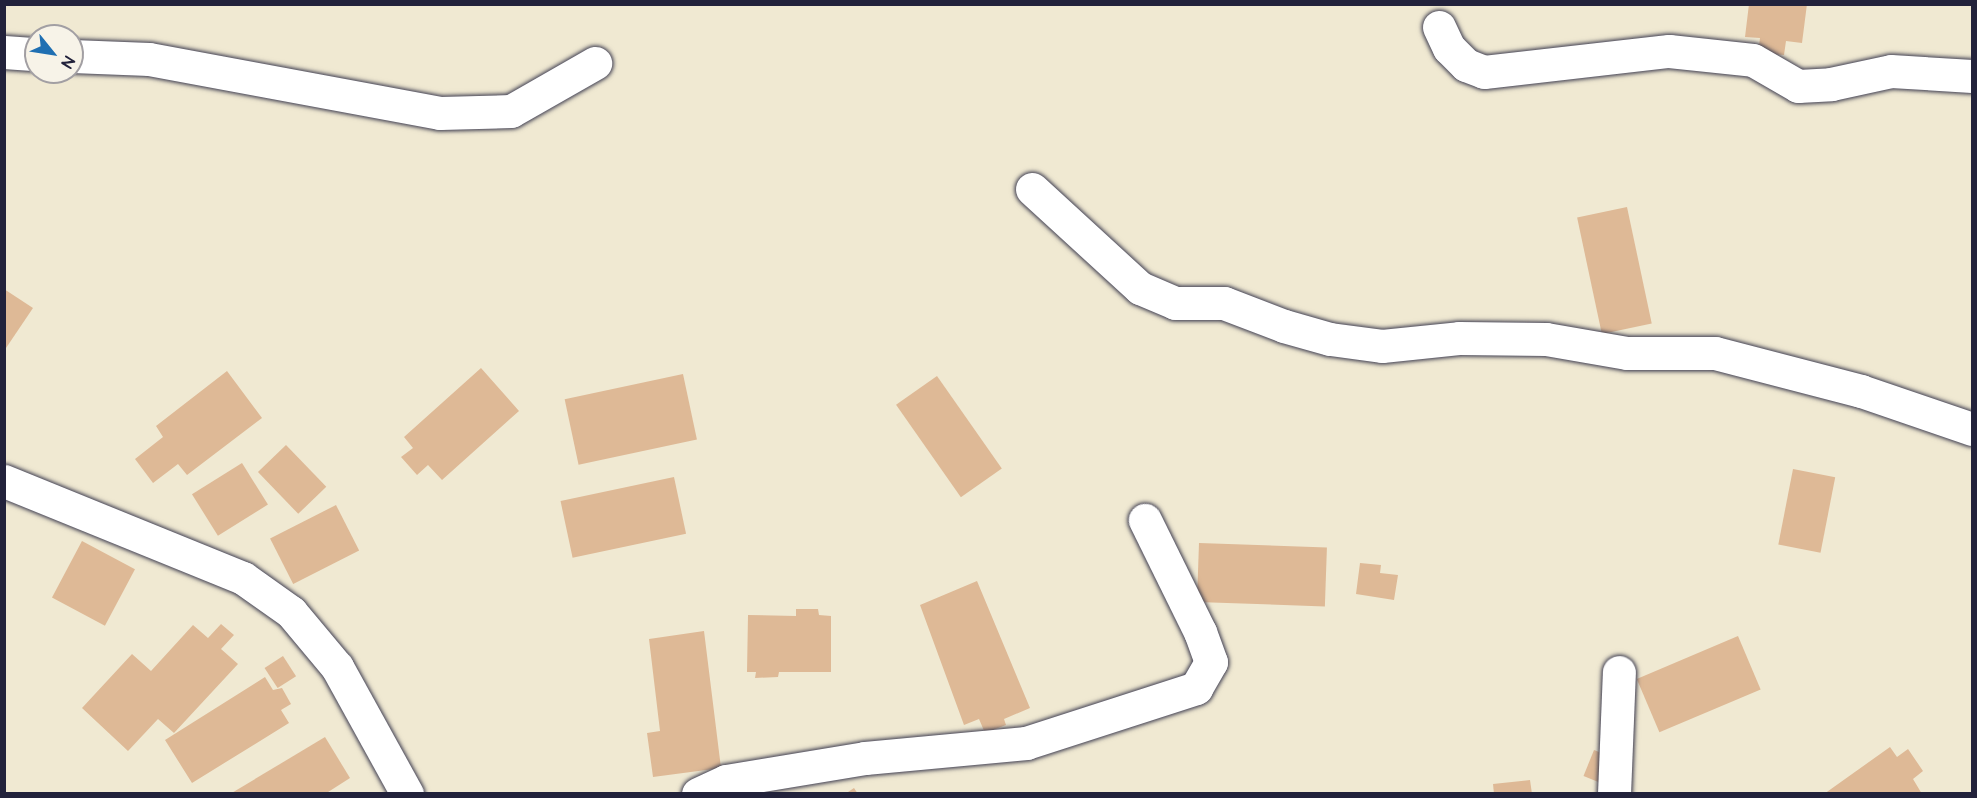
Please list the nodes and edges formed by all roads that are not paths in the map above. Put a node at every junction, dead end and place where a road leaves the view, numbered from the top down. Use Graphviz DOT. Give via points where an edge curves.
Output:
graph roads {
  1 [pos="1439,27"];
  2 [pos="4,52"];
  3 [pos="24,53"];
  4 [pos="84,56"];
  5 [pos="595,63"];
  6 [pos="1972,76"];
  7 [pos="1032,189"];
  8 [pos="1972,429"];
  9 [pos="4,481"];
  10 [pos="1144,520"];
  11 [pos="1618,672"];
  12 [pos="407,794"];
  13 [pos="698,794"];
  14 [pos="1614,794"];
  1 -- 6 [label="street" via="1457,57 1484,72 1669,51 1753,60 1798,86 1831,84 1890,71"];
  2 -- 3 [label="street"];
  4 -- 5 [label="street" via="149,59 440,113 511,111"];
  7 -- 8 [label="street" via="1140,288 1174,303 1224,303 1296,330 1382,346 1459,338 1546,339 1628,353 1715,353 1861,391"];
  9 -- 12 [label="street" via="243,578 278,601 337,667"];
  10 -- 13 [label="street" via="1211,662 1196,688 1026,743 864,758 726,781"];
  11 -- 14 [label="street"];
}
